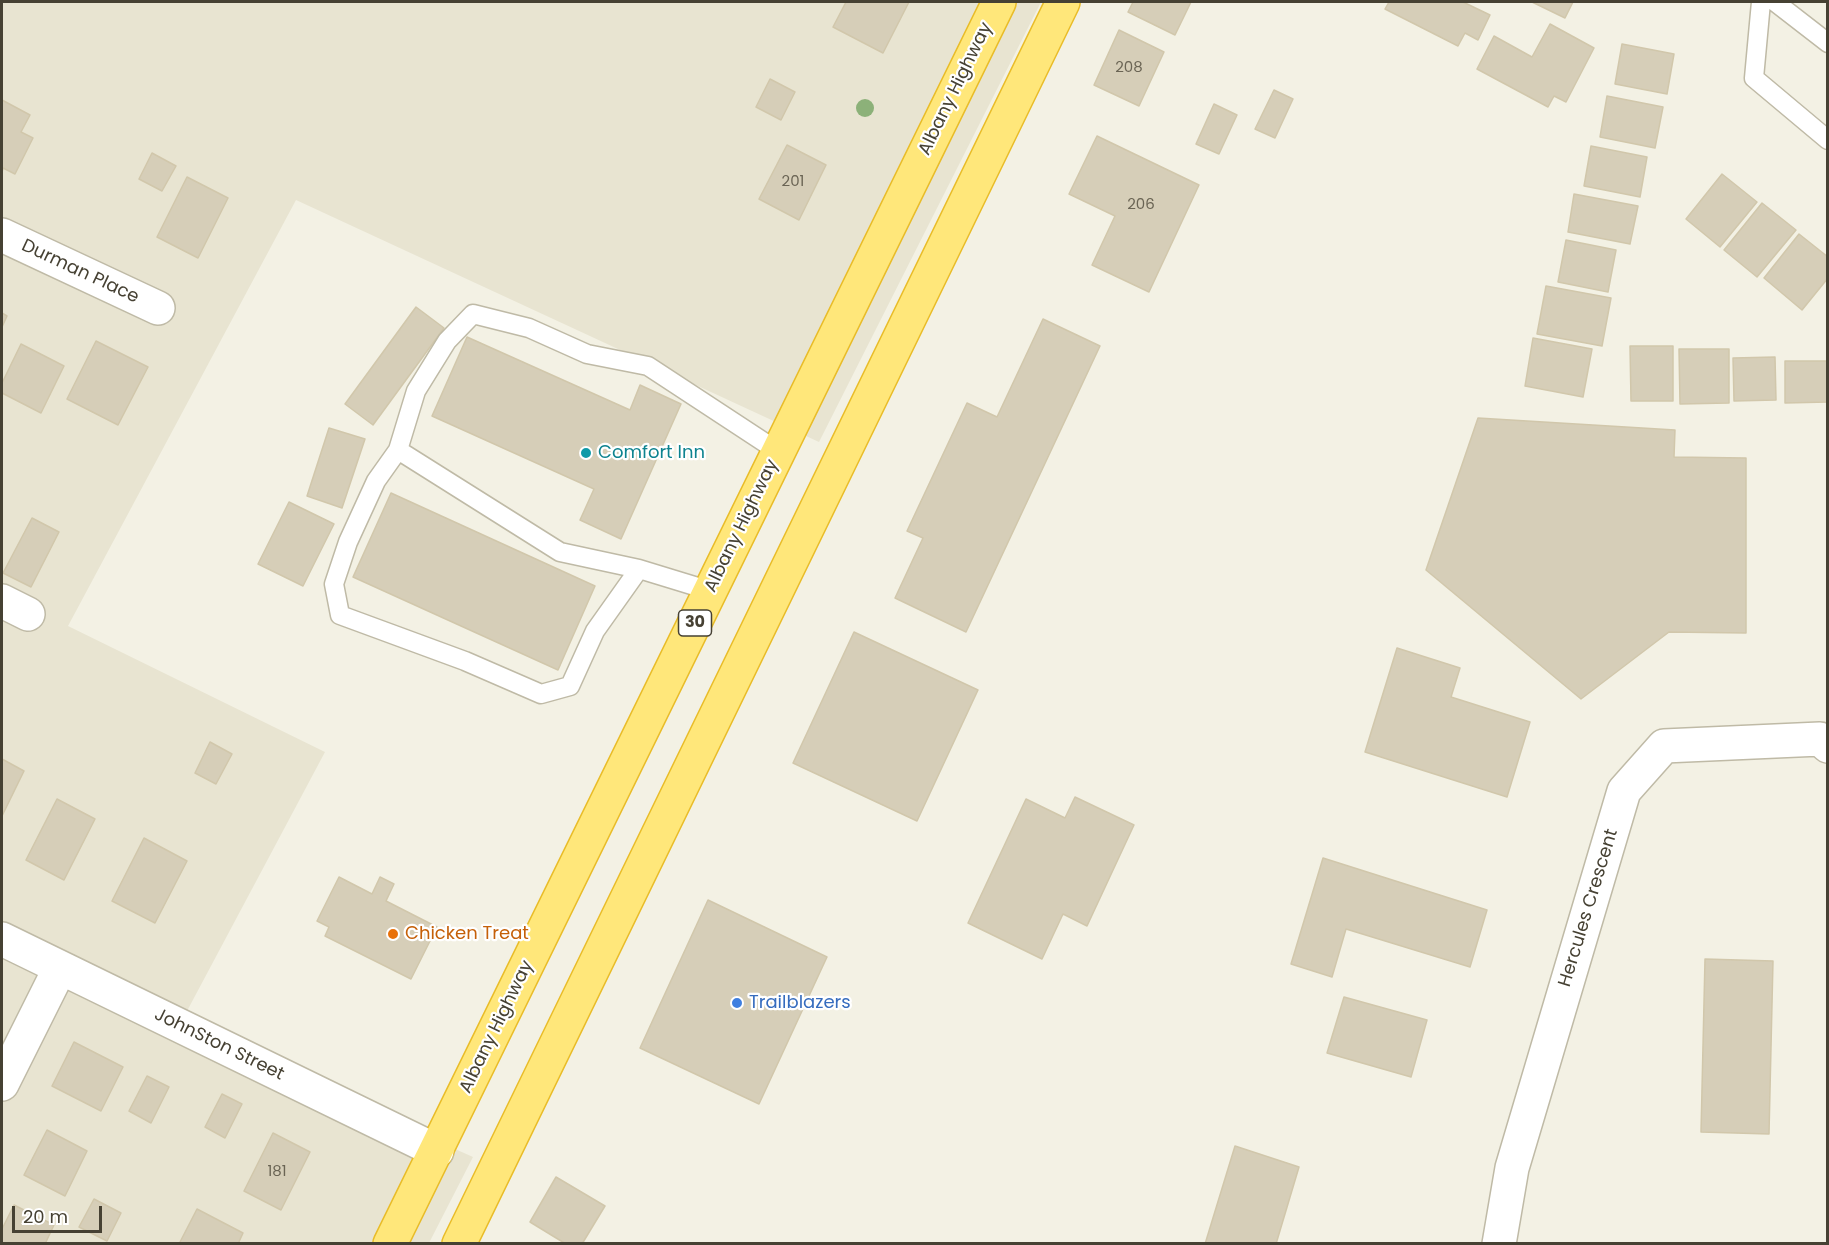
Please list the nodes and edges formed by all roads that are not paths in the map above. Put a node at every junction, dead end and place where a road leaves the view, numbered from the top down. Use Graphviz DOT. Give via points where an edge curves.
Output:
graph roads {
  1 [pos="999,2"];
  2 [pos="1063,2"];
  3 [pos="1761,2"];
  4 [pos="1775,2"];
  5 [pos="1827,43"];
  6 [pos="1827,140"];
  7 [pos="2,235"];
  8 [pos="158,308"];
  9 [pos="398,450"];
  10 [pos="778,452"];
  11 [pos="639,569"];
  12 [pos="711,591"];
  13 [pos="1827,746"];
  14 [pos="2,939"];
  15 [pos="60,968"];
  16 [pos="2,1084"];
  17 [pos="436,1151"];
  18 [pos="390,1244"];
  19 [pos="459,1244"];
  20 [pos="1499,1244"];
  1 -- 10 [label="highway, Albany Highway / 30"];
  2 -- 19 [label="highway"];
  3 -- 6 [label="lane" via="1754,78"];
  4 -- 5 [label="lane"];
  7 -- 8 [label="street, Durman Place"];
  9 -- 10 [label="lane" via="416,391 447,341 473,314 529,328 587,354 648,366"];
  9 -- 11 [label="lane" via="560,552"];
  9 -- 11 [label="lane" via="376,481 348,542 334,584 339,615 465,661 541,694 570,686 596,631"];
  10 -- 12 [label="highway, Albany Highway / 30"];
  11 -- 12 [label="lane"];
  12 -- 17 [label="highway, Albany Highway / 30"];
  13 -- 20 [label="street, Hercules Crescent" via="1820,739 1664,746 1624,791 1512,1168"];
  14 -- 15 [label="street, JohnSton Street"];
  15 -- 16 [label="street"];
  15 -- 17 [label="street, JohnSton Street"];
  17 -- 18 [label="highway, Albany Highway / 30"];
}
